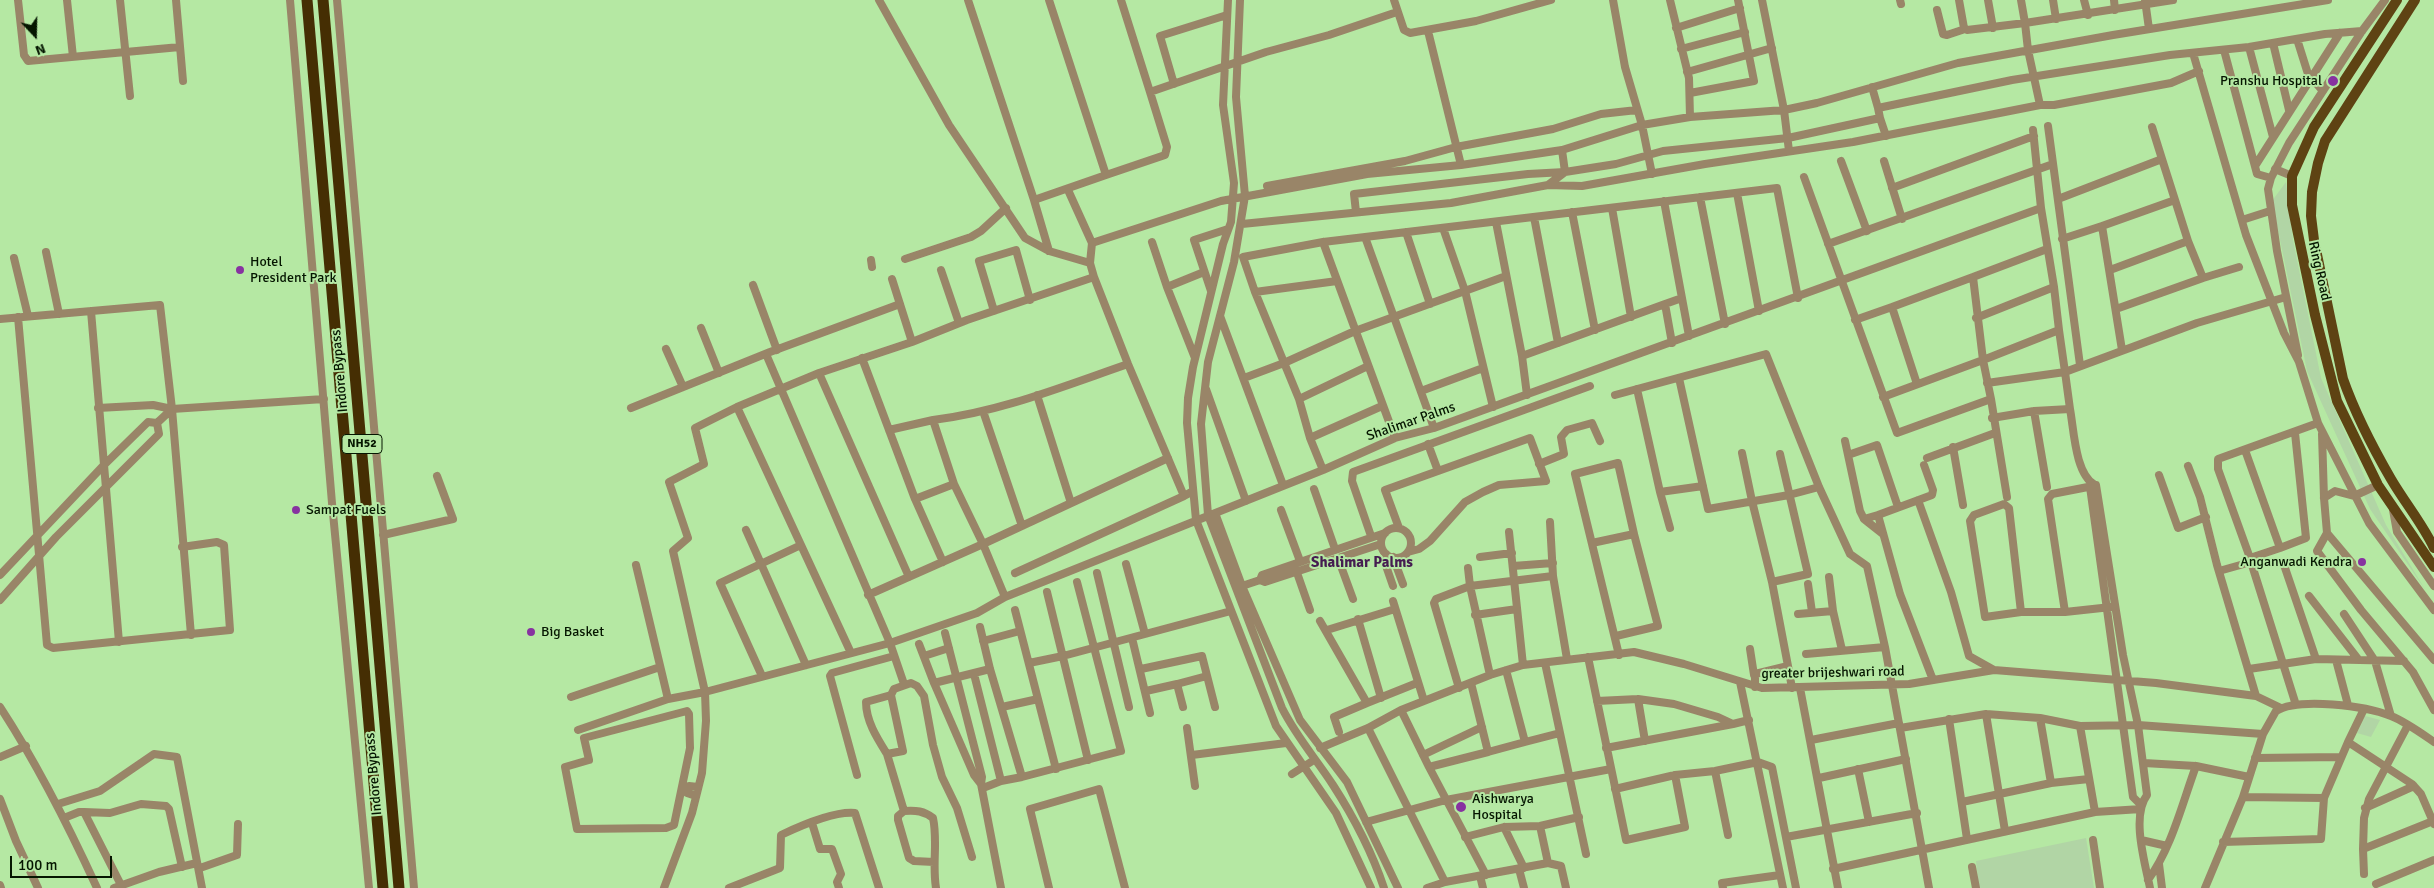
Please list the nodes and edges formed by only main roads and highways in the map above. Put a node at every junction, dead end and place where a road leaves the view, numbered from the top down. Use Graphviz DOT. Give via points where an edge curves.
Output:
graph roads {
  1 [pos="307,0"];
  2 [pos="323,0"];
  3 [pos="2396,0"];
  4 [pos="2410,1"];
  5 [pos="2434,547"];
  6 [pos="2434,567"];
  7 [pos="383,888"];
  8 [pos="400,888"];
  1 -- 7 [label="highway, Indore Bypass / NH52"];
  2 -- 8 [label="highway, Indore Bypass / NH52"];
  3 -- 6 [label="main road, Ring Road" via="2314,127 2292,176 2292,205 2333,388 2378,485"];
  4 -- 5 [label="main road, Ring Road" via="2325,141 2312,192 2311,216 2343,379 2391,479"];
}
